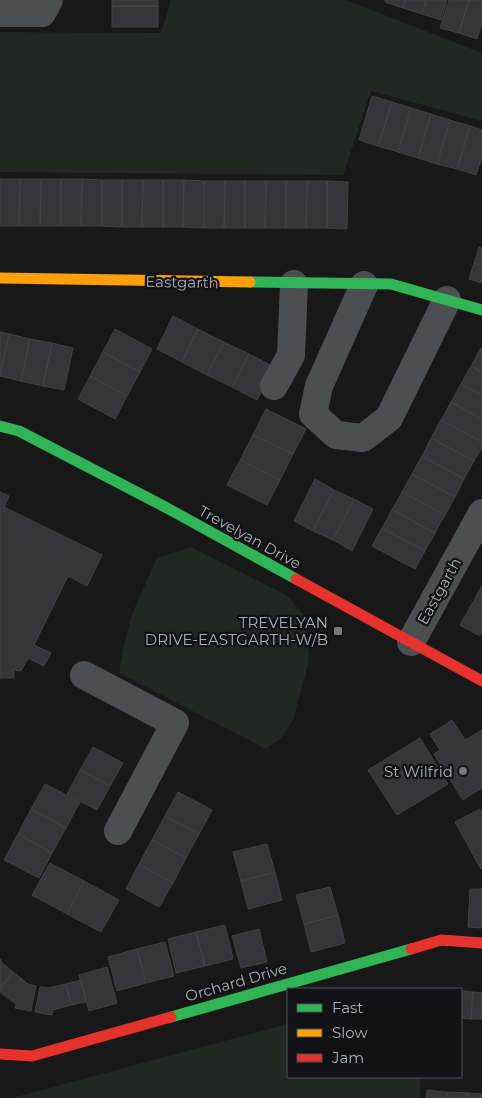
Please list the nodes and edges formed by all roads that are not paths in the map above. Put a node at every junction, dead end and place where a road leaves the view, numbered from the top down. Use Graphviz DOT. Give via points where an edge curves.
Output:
graph roads {
  1 [pos="49,0"];
  2 [pos="0,13"];
  3 [pos="0,278"];
  4 [pos="294,284"];
  5 [pos="364,285"];
  6 [pos="447,300"];
  7 [pos="482,310"];
  8 [pos="274,386"];
  9 [pos="0,426"];
  10 [pos="482,513"];
  11 [pos="411,642"];
  12 [pos="84,675"];
  13 [pos="482,681"];
  14 [pos="118,832"];
  15 [pos="482,942"];
  16 [pos="0,1054"];
  1 -- 2 [label="street" via="42,13"];
  3 -- 4 [label="street, Eastgarth"];
  4 -- 5 [label="street, Eastgarth"];
  4 -- 8 [label="street" via="291,355"];
  5 -- 6 [label="street, Eastgarth" via="390,284"];
  5 -- 6 [label="street" via="319,386 313,414 336,434 363,438 389,418"];
  6 -- 7 [label="street, Eastgarth"];
  9 -- 11 [label="street, Trevelyan Drive" via="19,431 167,508"];
  10 -- 11 [label="street, Eastgarth"];
  11 -- 13 [label="street, Trevelyan Drive"];
  12 -- 14 [label="street" via="175,723"];
  15 -- 16 [label="street, Orchard Drive" via="441,940 32,1056"];
}
